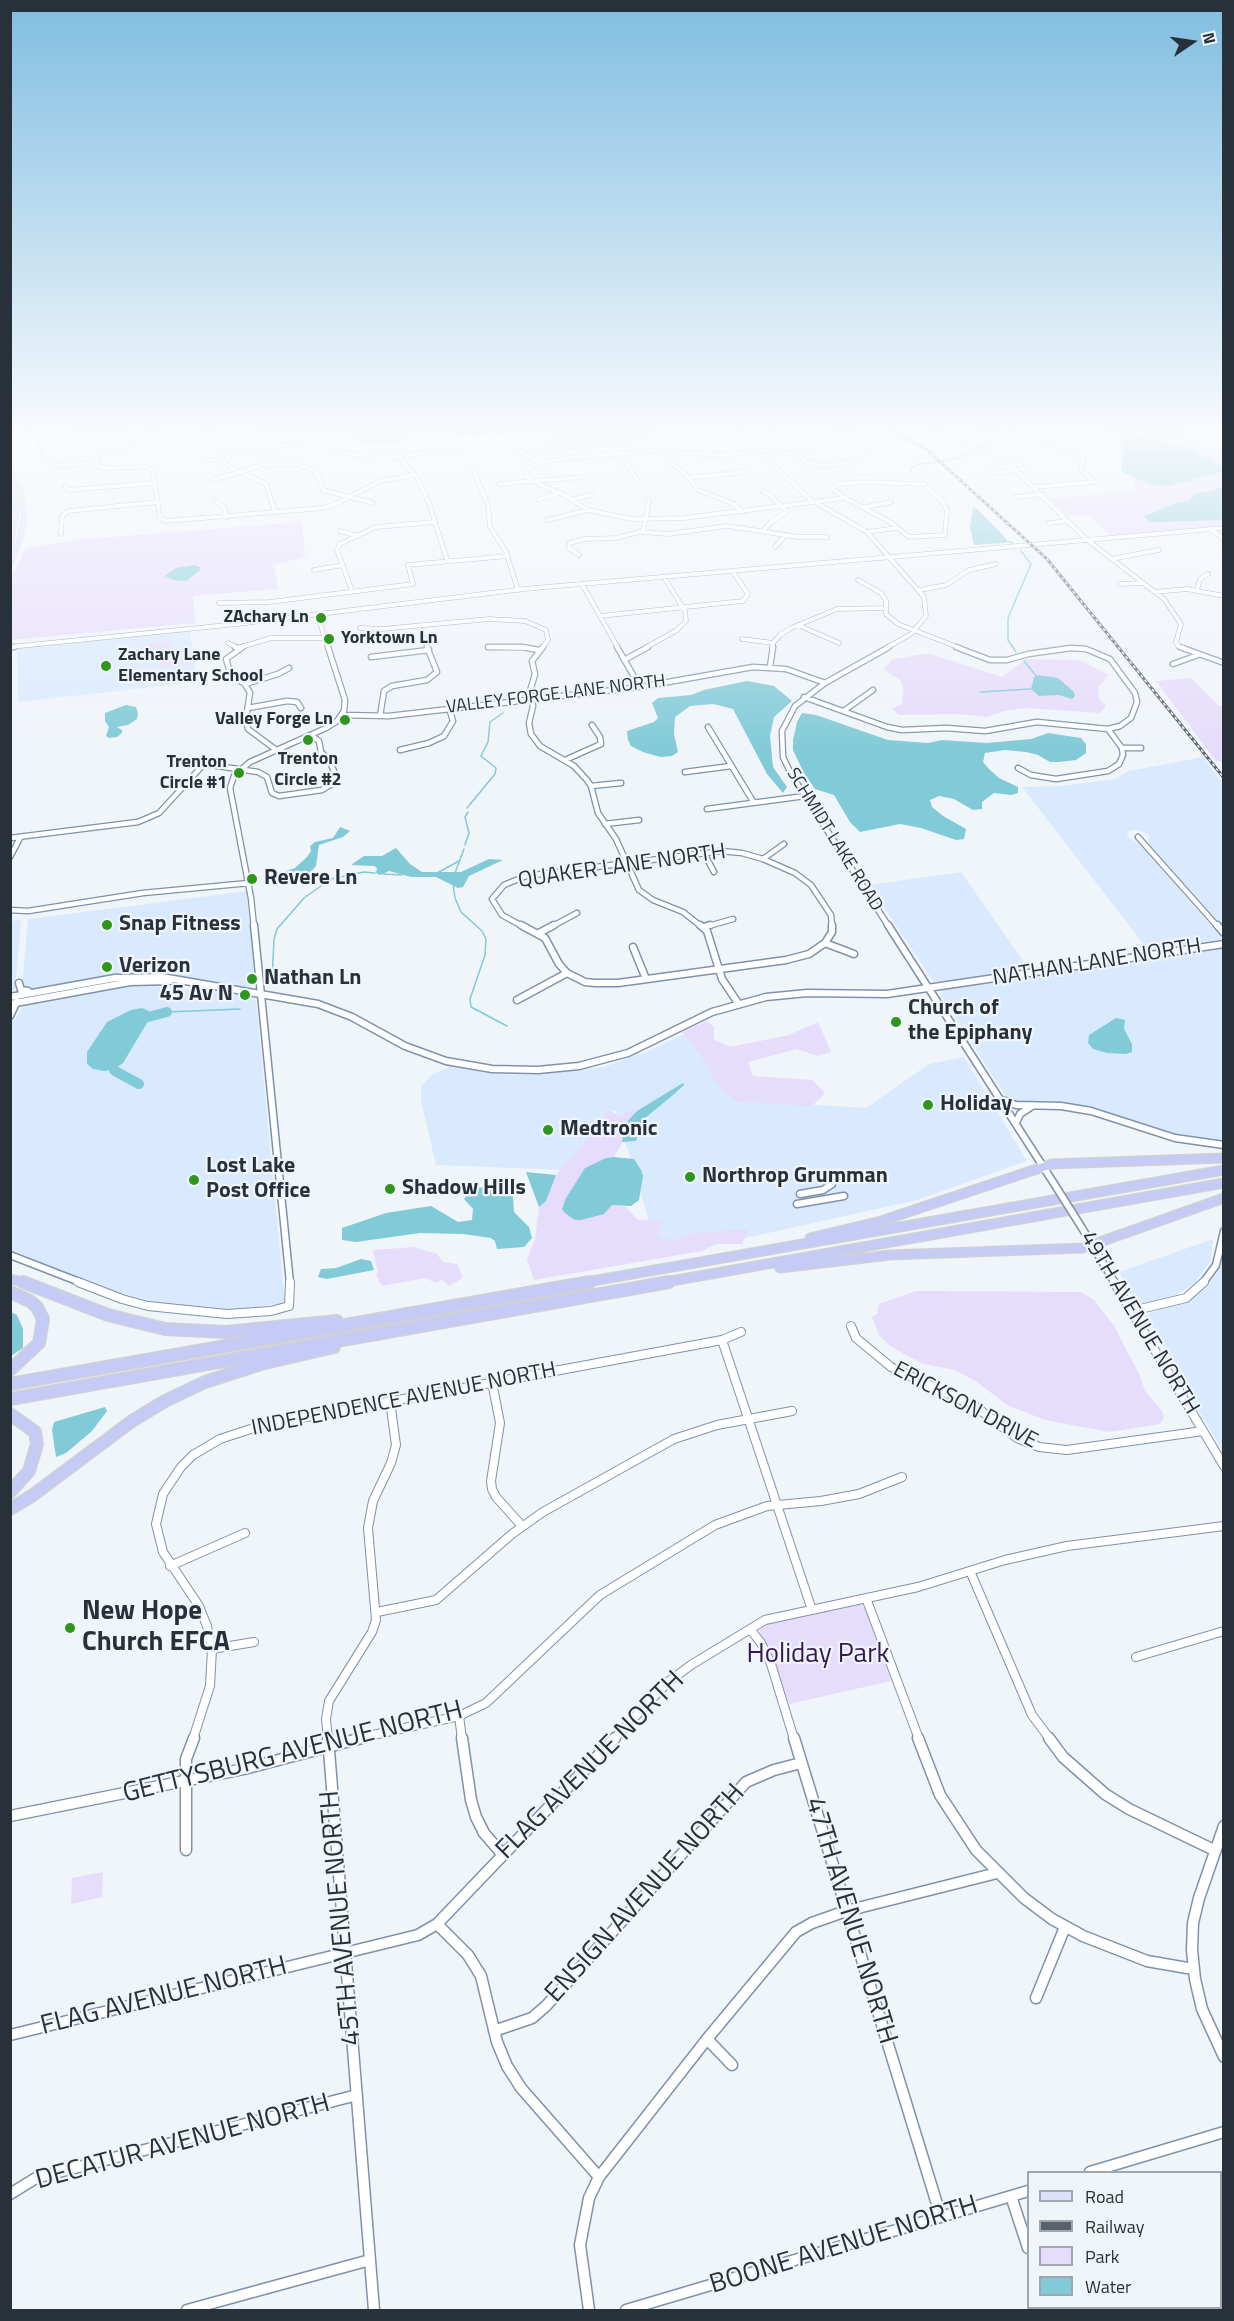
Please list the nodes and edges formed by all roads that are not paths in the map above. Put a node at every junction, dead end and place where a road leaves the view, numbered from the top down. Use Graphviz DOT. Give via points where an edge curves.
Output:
graph roads {
  1 [pos="20,537"];
  2 [pos="351,537"];
  3 [pos="440,537"];
  4 [pos="496,537"];
  5 [pos="619,537"];
  6 [pos="785,537"];
  7 [pos="872,537"];
  8 [pos="1085,537"];
  9 [pos="1130,537"];
  10 [pos="1089,541"];
  11 [pos="775,546"];
  12 [pos="1159,549"];
  13 [pos="579,555"];
  14 [pos="508,556"];
  15 [pos="888,556"];
  16 [pos="1111,559"];
  17 [pos="447,560"];
  18 [pos="10,564"];
  19 [pos="996,564"];
  20 [pos="343,565"];
  21 [pos="314,570"];
  22 [pos="955,570"];
  23 [pos="734,572"];
  24 [pos="964,573"];
  25 [pos="1208,574"];
  26 [pos="665,579"];
  27 [pos="858,580"];
  28 [pos="1143,583"];
  29 [pos="582,584"];
  30 [pos="1120,584"];
  31 [pos="518,590"];
  32 [pos="920,590"];
  33 [pos="1197,590"];
  34 [pos="352,591"];
  35 [pos="1155,592"];
  36 [pos="1224,596"];
  37 [pos="219,603"];
  38 [pos="683,607"];
  39 [pos="885,608"];
  40 [pos="317,614"];
  41 [pos="600,616"];
  42 [pos="419,625"];
  43 [pos="798,625"];
  44 [pos="360,628"];
  45 [pos="914,632"];
  46 [pos="325,638"];
  47 [pos="742,639"];
  48 [pos="228,643"];
  49 [pos="773,643"];
  50 [pos="839,643"];
  51 [pos="10,646"];
  52 [pos="488,647"];
  53 [pos="238,648"];
  54 [pos="429,650"];
  55 [pos="540,650"];
  56 [pos="1198,655"];
  57 [pos="371,657"];
  58 [pos="624,660"];
  59 [pos="1224,663"];
  60 [pos="1173,664"];
  61 [pos="770,667"];
  62 [pos="289,668"];
  63 [pos="825,683"];
  64 [pos="245,684"];
  65 [pos="640,687"];
  66 [pos="873,690"];
  67 [pos="804,697"];
  68 [pos="532,698"];
  69 [pos="248,708"];
  70 [pos="301,708"];
  71 [pos="449,708"];
  72 [pos="845,710"];
  73 [pos="342,715"];
  74 [pos="380,716"];
  75 [pos="592,724"];
  76 [pos="708,727"];
  77 [pos="1108,729"];
  78 [pos="311,735"];
  79 [pos="1122,748"];
  80 [pos="1141,748"];
  81 [pos="275,749"];
  82 [pos="400,750"];
  83 [pos="565,760"];
  84 [pos="731,766"];
  85 [pos="241,768"];
  86 [pos="1018,768"];
  87 [pos="685,772"];
  88 [pos="621,783"];
  89 [pos="591,786"];
  90 [pos="805,796"];
  91 [pos="754,803"];
  92 [pos="707,809"];
  93 [pos="639,819"];
  94 [pos="605,824"];
  95 [pos="1138,837"];
  96 [pos="10,838"];
  97 [pos="20,838"];
  98 [pos="784,844"];
  99 [pos="704,853"];
  100 [pos="10,857"];
  101 [pos="764,859"];
  102 [pos="626,863"];
  103 [pos="714,872"];
  104 [pos="249,882"];
  105 [pos="10,910"];
  106 [pos="577,913"];
  107 [pos="733,919"];
  108 [pos="704,927"];
  109 [pos="539,933"];
  110 [pos="1224,933"];
  111 [pos="825,944"];
  112 [pos="1224,944"];
  113 [pos="633,947"];
  114 [pos="854,954"];
  115 [pos="718,970"];
  116 [pos="567,973"];
  117 [pos="173,980"];
  118 [pos="646,980"];
  119 [pos="929,988"];
  120 [pos="60,989"];
  121 [pos="260,993"];
  122 [pos="10,996"];
  123 [pos="517,1000"];
  124 [pos="15,1001"];
  125 [pos="738,1003"];
  126 [pos="10,1016"];
  127 [pos="1002,1100"];
  128 [pos="1032,1107"];
  129 [pos="1016,1123"];
  130 [pos="1224,1145"];
  131 [pos="1224,1158"];
  132 [pos="1043,1166"];
  133 [pos="1224,1170"];
  134 [pos="1053,1182"];
  135 [pos="1224,1183"];
  136 [pos="832,1184"];
  137 [pos="800,1194"];
  138 [pos="844,1196"];
  139 [pos="1224,1198"];
  140 [pos="797,1204"];
  141 [pos="1224,1231"];
  142 [pos="1092,1245"];
  143 [pos="10,1255"];
  144 [pos="711,1261"];
  145 [pos="714,1273"];
  146 [pos="10,1279"];
  147 [pos="10,1292"];
  148 [pos="1132,1311"];
  149 [pos="414,1312"];
  150 [pos="851,1326"];
  151 [pos="394,1330"];
  152 [pos="741,1332"];
  153 [pos="722,1340"];
  154 [pos="10,1370"];
  155 [pos="492,1382"];
  156 [pos="10,1384"];
  157 [pos="10,1399"];
  158 [pos="390,1401"];
  159 [pos="792,1410"];
  160 [pos="10,1414"];
  161 [pos="748,1418"];
  162 [pos="1203,1431"];
  163 [pos="1224,1466"];
  164 [pos="902,1477"];
  165 [pos="10,1492"];
  166 [pos="778,1505"];
  167 [pos="10,1509"];
  168 [pos="522,1526"];
  169 [pos="1224,1526"];
  170 [pos="245,1533"];
  171 [pos="170,1566"];
  172 [pos="970,1571"];
  173 [pos="866,1598"];
  174 [pos="812,1610"];
  175 [pos="377,1612"];
  176 [pos="750,1629"];
  177 [pos="1224,1631"];
  178 [pos="254,1642"];
  179 [pos="212,1649"];
  180 [pos="1136,1657"];
  181 [pos="459,1716"];
  182 [pos="328,1745"];
  183 [pos="801,1763"];
  184 [pos="184,1781"];
  185 [pos="10,1816"];
  186 [pos="1224,1826"];
  187 [pos="1214,1850"];
  188 [pos="186,1851"];
  189 [pos="503,1855"];
  190 [pos="997,1873"];
  191 [pos="846,1911"];
  192 [pos="437,1924"];
  193 [pos="1065,1927"];
  194 [pos="345,1953"];
  195 [pos="1194,1969"];
  196 [pos="1036,1998"];
  197 [pos="494,2031"];
  198 [pos="10,2034"];
  199 [pos="707,2039"];
  200 [pos="1224,2057"];
  201 [pos="732,2065"];
  202 [pos="357,2095"];
  203 [pos="1224,2132"];
  204 [pos="1093,2171"];
  205 [pos="599,2177"];
  206 [pos="1027,2192"];
  207 [pos="10,2194"];
  208 [pos="1011,2196"];
  209 [pos="941,2217"];
  210 [pos="1027,2242"];
  211 [pos="370,2260"];
  212 [pos="187,2310"];
  213 [pos="374,2310"];
  214 [pos="589,2310"];
  215 [pos="626,2310"];
  1 -- 18 [label="main road"];
  2 -- 20 [label="street" via="337,548"];
  3 -- 17 [label="street"];
  4 -- 14 [label="street"];
  5 -- 13 [label="street" via="570,543 569,548"];
  6 -- 11 [label="street"];
  7 -- 15 [label="street"];
  8 -- 10 [label="street"];
  9 -- 10 [label="street"];
  10 -- 15 [label="street"];
  10 -- 16 [label="street"];
  12 -- 16 [label="street"];
  14 -- 17 [label="street"];
  14 -- 31 [label="street"];
  15 -- 23 [label="street"];
  15 -- 32 [label="street"];
  16 -- 28 [label="street"];
  17 -- 34 [label="street" via="408,565 413,584"];
  19 -- 24 [label="street"];
  20 -- 21 [label="street"];
  20 -- 34 [label="street"];
  22 -- 24 [label="street"];
  23 -- 26 [label="street"];
  23 -- 38 [label="street" via="747,598"];
  24 -- 32 [label="street" via="946,585"];
  25 -- 33 [label="street" via="1200,579"];
  26 -- 29 [label="street"];
  26 -- 38 [label="street"];
  27 -- 39 [label="street" via="881,593"];
  28 -- 30 [label="street"];
  28 -- 35 [label="street"];
  29 -- 31 [label="street"];
  29 -- 41 [label="street"];
  31 -- 40 [label="street"];
  32 -- 45 [label="street" via="927,610 923,623"];
  33 -- 35 [label="street"];
  33 -- 36 [label="street"];
  34 -- 37 [label="street" via="278,601"];
  35 -- 56 [label="street" via="1180,624 1177,644"];
  38 -- 41 [label="street"];
  38 -- 58 [label="street" via="687,617 681,627"];
  39 -- 43 [label="street" via="837,609"];
  39 -- 45 [label="street" via="888,618"];
  40 -- 46 [label="street"];
  40 -- 51 [label="street"];
  41 -- 58 [label="street"];
  42 -- 44 [label="street"];
  42 -- 54 [label="street"];
  42 -- 55 [label="street" via="480,619 525,621 548,633"];
  43 -- 49 [label="street"];
  43 -- 50 [label="street"];
  45 -- 63 [label="street, SCHMIDT LAKE ROAD"];
  45 -- 77 [label="street" via="995,660 1071,648 1091,650 1110,659 1135,693 1137,702 1125,724"];
  46 -- 53 [label="street" via="279,637"];
  46 -- 73 [label="street" via="345,700"];
  47 -- 49 [label="street"];
  48 -- 53 [label="street"];
  49 -- 61 [label="street"];
  52 -- 55 [label="street"];
  53 -- 64 [label="street" via="226,663 231,675"];
  54 -- 57 [label="street"];
  54 -- 74 [label="street" via="437,672 427,680 387,689 382,694"];
  55 -- 68 [label="street" via="532,660"];
  56 -- 59 [label="street"];
  56 -- 60 [label="street"];
  58 -- 65 [label="street"];
  61 -- 63 [label="street, VALLEY FORGE LANE NORTH" via="795,671"];
  61 -- 65 [label="street, VALLEY FORGE LANE NORTH" via="745,667"];
  62 -- 64 [label="street"];
  63 -- 67 [label="street, SCHMIDT LAKE ROAD"];
  64 -- 69 [label="street" via="250,693"];
  65 -- 68 [label="street, VALLEY FORGE LANE NORTH"];
  66 -- 72 [label="street"];
  67 -- 72 [label="street"];
  67 -- 90 [label="street, SCHMIDT LAKE ROAD" via="789,714 781,740 786,765"];
  68 -- 71 [label="street, VALLEY FORGE LANE NORTH"];
  68 -- 83 [label="street" via="529,729 547,751"];
  69 -- 70 [label="street" via="287,701 297,702"];
  69 -- 81 [label="street" via="248,729"];
  71 -- 74 [label="street, VALLEY FORGE LANE NORTH"];
  71 -- 82 [label="street" via="453,721 444,736"];
  72 -- 77 [label="street" via="902,730 993,730 1037,722"];
  73 -- 74 [label="street, VALLEY FORGE LANE NORTH"];
  73 -- 78 [label="street"];
  75 -- 83 [label="street" via="601,744"];
  76 -- 84 [label="street"];
  77 -- 79 [label="street"];
  78 -- 81 [label="street"];
  78 -- 85 [label="street" via="334,771 333,783 327,788 279,796 272,793 263,774"];
  79 -- 80 [label="street"];
  79 -- 86 [label="street" via="1122,760 1108,771 1056,779 1031,775"];
  81 -- 85 [label="street"];
  83 -- 89 [label="street"];
  84 -- 87 [label="street"];
  84 -- 91 [label="street"];
  85 -- 97 [label="street" via="204,764 159,813 138,822"];
  85 -- 104 [label="street" via="230,788"];
  88 -- 89 [label="street"];
  89 -- 94 [label="street"];
  90 -- 91 [label="street"];
  90 -- 119 [label="street, SCHMIDT LAKE ROAD"];
  91 -- 92 [label="street"];
  93 -- 94 [label="street"];
  94 -- 102 [label="street"];
  95 -- 110 [label="street"];
  96 -- 97 [label="street"];
  97 -- 100 [label="street"];
  98 -- 101 [label="street"];
  99 -- 101 [label="street, QUAKER LANE NORTH" via="731,851"];
  99 -- 102 [label="street, QUAKER LANE NORTH"];
  99 -- 103 [label="street"];
  101 -- 111 [label="street" via="803,878 818,893 833,926"];
  102 -- 108 [label="street" via="642,893 683,912"];
  102 -- 109 [label="street, QUAKER LANE NORTH" via="526,876 495,893 492,899 502,915"];
  104 -- 105 [label="street"];
  104 -- 121 [label="street"];
  106 -- 109 [label="street"];
  107 -- 108 [label="street"];
  108 -- 115 [label="street"];
  109 -- 116 [label="street"];
  111 -- 114 [label="street"];
  111 -- 115 [label="street" via="798,958"];
  112 -- 119 [label="street, NATHAN LANE NORTH"];
  113 -- 118 [label="street"];
  115 -- 118 [label="street"];
  115 -- 125 [label="street"];
  116 -- 118 [label="street" via="596,983"];
  116 -- 123 [label="street"];
  117 -- 120 [label="street, NATHAN LANE NORTH" via="162,976 128,976"];
  117 -- 121 [label="street, NATHAN LANE NORTH"];
  117 -- 124 [label="street, NATHAN LANE NORTH" via="130,982"];
  119 -- 125 [label="street, NATHAN LANE NORTH" via="887,994 787,994"];
  119 -- 127 [label="street, SCHMIDT LAKE ROAD"];
  120 -- 122 [label="street" via="24,992 19,983"];
  120 -- 124 [label="street, NATHAN LANE NORTH"];
  121 -- 125 [label="street, NATHAN LANE NORTH" via="336,1010 405,1046 446,1061 516,1070 561,1068 607,1059 648,1045 695,1019"];
  121 -- 143 [label="street" via="290,1284 289,1306 227,1314 148,1306"];
  122 -- 124 [label="street, NATHAN LANE NORTH"];
  124 -- 126 [label="street"];
  127 -- 128 [label="street"];
  127 -- 129 [label="street, SCHMIDT LAKE ROAD"];
  128 -- 129 [label="street" via="1020,1113"];
  128 -- 130 [label="street" via="1083,1109 1175,1138"];
  129 -- 132 [label="street, SCHMIDT LAKE ROAD"];
  131 -- 132 [label="highway"];
  132 -- 134 [label="street, SCHMIDT LAKE ROAD"];
  132 -- 144 [label="highway" via="881,1221"];
  133 -- 144 [label="highway"];
  134 -- 142 [label="street, 49TH AVENUE NORTH, bridge"];
  135 -- 145 [label="highway"];
  136 -- 137 [label="street" via="823,1190"];
  138 -- 140 [label="street"];
  139 -- 142 [label="highway"];
  141 -- 148 [label="street" via="1216,1265 1196,1290 1171,1304"];
  142 -- 145 [label="highway" via="890,1255"];
  142 -- 148 [label="street, 49TH AVENUE NORTH"];
  144 -- 149 [label="highway"];
  145 -- 151 [label="highway"];
  146 -- 149 [label="highway" via="126,1321 165,1329 263,1329"];
  147 -- 154 [label="highway" via="30,1301 43,1319 39,1343"];
  148 -- 162 [label="street, 49TH AVENUE NORTH"];
  149 -- 156 [label="highway"];
  150 -- 162 [label="street, ERICKSON DRIVE" via="856,1338 891,1367 976,1407 1017,1438 1039,1448 1067,1450"];
  151 -- 157 [label="highway"];
  151 -- 167 [label="highway" via="261,1364 198,1386 132,1421"];
  152 -- 153 [label="street, INDEPENDENCE AVENUE NORTH"];
  153 -- 155 [label="street, INDEPENDENCE AVENUE NORTH"];
  153 -- 161 [label="street"];
  155 -- 158 [label="street, INDEPENDENCE AVENUE NORTH"];
  155 -- 168 [label="street" via="500,1423 492,1489"];
  158 -- 171 [label="street, INDEPENDENCE AVENUE NORTH" via="236,1432 193,1455 171,1481 158,1509 158,1539"];
  158 -- 175 [label="street, 45TH AVENUE NORTH" via="396,1445 373,1501 368,1528"];
  159 -- 161 [label="street"];
  160 -- 165 [label="highway" via="35,1431 37,1444 29,1471"];
  161 -- 166 [label="street"];
  161 -- 168 [label="street" via="675,1439 563,1499"];
  162 -- 163 [label="street, 49TH AVENUE NORTH"];
  164 -- 166 [label="street, GETTYSBURG AVENUE NORTH" via="859,1494"];
  166 -- 174 [label="street"];
  166 -- 181 [label="street, GETTYSBURG AVENUE NORTH" via="749,1511 715,1525 625,1578 592,1602 486,1703"];
  168 -- 175 [label="street" via="436,1600"];
  169 -- 172 [label="street, FLAG AVENUE NORTH" via="1067,1546"];
  170 -- 171 [label="street"];
  171 -- 179 [label="street, INDEPENDENCE AVENUE NORTH" via="199,1606"];
  172 -- 173 [label="street, FLAG AVENUE NORTH"];
  172 -- 187 [label="street" via="1032,1714 1063,1757 1129,1809"];
  173 -- 174 [label="street, FLAG AVENUE NORTH"];
  173 -- 190 [label="street" via="940,1795 975,1850"];
  174 -- 176 [label="street, FLAG AVENUE NORTH" via="765,1620"];
  175 -- 182 [label="street, 45TH AVENUE NORTH" via="372,1632 329,1701"];
  176 -- 183 [label="street, 47TH AVENUE NORTH" via="771,1664"];
  176 -- 189 [label="street, FLAG AVENUE NORTH" via="668,1682"];
  177 -- 180 [label="street"];
  178 -- 179 [label="street"];
  179 -- 184 [label="street, INDEPENDENCE AVENUE NORTH" via="210,1686 186,1759"];
  181 -- 182 [label="street, GETTYSBURG AVENUE NORTH"];
  181 -- 189 [label="street" via="473,1809 484,1833"];
  182 -- 184 [label="street, GETTYSBURG AVENUE NORTH"];
  182 -- 194 [label="street, 45TH AVENUE NORTH"];
  183 -- 191 [label="street, 47TH AVENUE NORTH"];
  183 -- 197 [label="street, ENSIGN AVENUE NORTH" via="746,1782 546,2006 532,2018"];
  184 -- 185 [label="street, GETTYSBURG AVENUE NORTH"];
  184 -- 188 [label="street, INDEPENDENCE AVENUE NORTH"];
  186 -- 187 [label="street"];
  187 -- 195 [label="street" via="1193,1923"];
  189 -- 192 [label="street, FLAG AVENUE NORTH"];
  190 -- 191 [label="street"];
  190 -- 193 [label="street"];
  191 -- 199 [label="street" via="796,1932"];
  191 -- 209 [label="street, 47TH AVENUE NORTH"];
  192 -- 194 [label="street, FLAG AVENUE NORTH" via="407,1939"];
  192 -- 197 [label="street" via="481,1976"];
  193 -- 195 [label="street" via="1147,1962"];
  193 -- 196 [label="street"];
  194 -- 198 [label="street, FLAG AVENUE NORTH"];
  194 -- 202 [label="street, 45TH AVENUE NORTH"];
  195 -- 200 [label="street" via="1202,2008"];
  197 -- 205 [label="street" via="507,2066 521,2088"];
  199 -- 201 [label="street"];
  199 -- 205 [label="street"];
  202 -- 207 [label="street, DECATUR AVENUE NORTH" via="36,2178"];
  202 -- 211 [label="street, 45TH AVENUE NORTH"];
  203 -- 204 [label="street"];
  205 -- 214 [label="street" via="585,2213 580,2245"];
  206 -- 208 [label="street, BOONE AVENUE NORTH"];
  208 -- 209 [label="street, BOONE AVENUE NORTH"];
  208 -- 210 [label="street"];
  209 -- 215 [label="street, BOONE AVENUE NORTH"];
  211 -- 212 [label="street"];
  211 -- 213 [label="street, 45TH AVENUE NORTH"];
}
